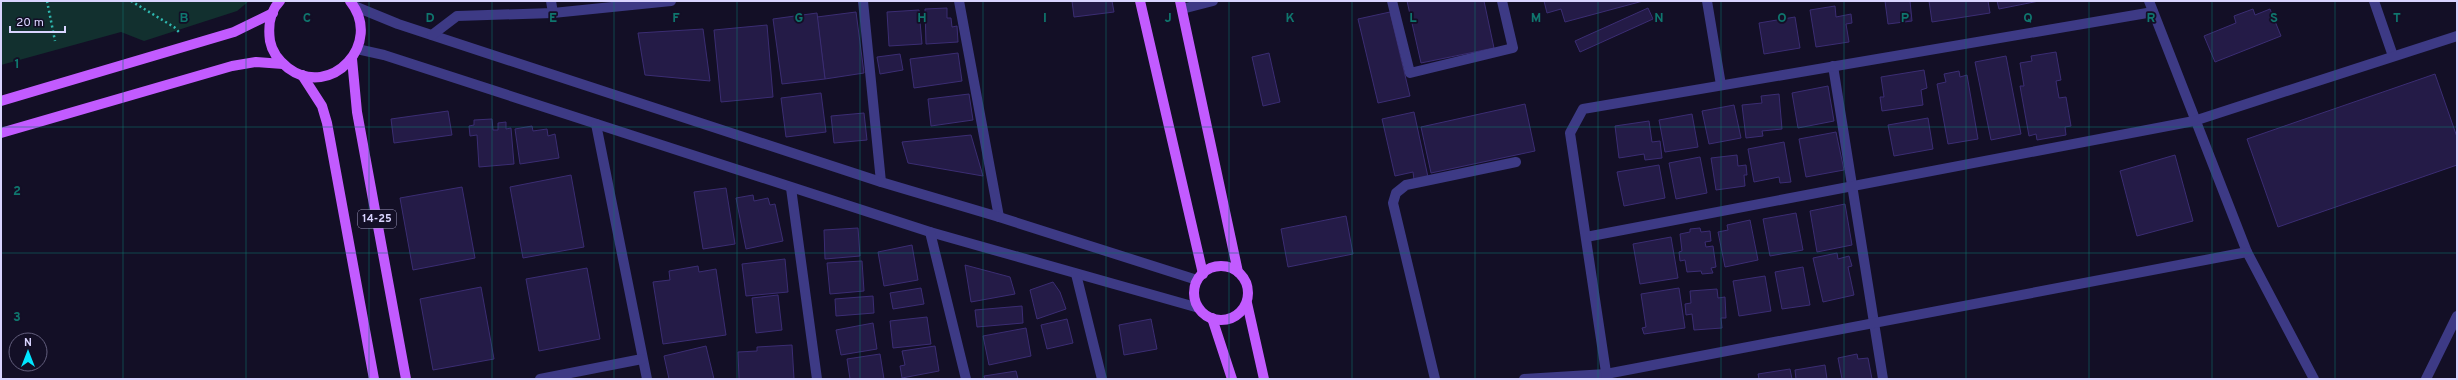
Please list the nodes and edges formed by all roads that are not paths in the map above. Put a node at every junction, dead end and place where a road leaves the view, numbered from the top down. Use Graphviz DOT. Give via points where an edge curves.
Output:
graph roads {
  1 [pos="280,1"];
  2 [pos="551,1"];
  3 [pos="672,1"];
  4 [pos="863,1"];
  5 [pos="959,1"];
  6 [pos="1140,1"];
  7 [pos="1213,1"];
  8 [pos="1392,1"];
  9 [pos="1502,1"];
  10 [pos="1707,1"];
  11 [pos="2148,1"];
  12 [pos="2374,1"];
  13 [pos="352,4"];
  14 [pos="1181,5"];
  15 [pos="553,12"];
  16 [pos="2153,12"];
  17 [pos="272,13"];
  18 [pos="432,35"];
  19 [pos="2457,36"];
  20 [pos="358,49"];
  21 [pos="2393,56"];
  22 [pos="352,59"];
  23 [pos="283,64"];
  24 [pos="1833,66"];
  25 [pos="302,75"];
  26 [pos="1721,85"];
  27 [pos="1,101"];
  28 [pos="2194,121"];
  29 [pos="596,124"];
  30 [pos="1,133"];
  31 [pos="1516,162"];
  32 [pos="881,182"];
  33 [pos="791,188"];
  34 [pos="1852,188"];
  35 [pos="999,216"];
  36 [pos="930,232"];
  37 [pos="1586,237"];
  38 [pos="2247,252"];
  39 [pos="1238,272"];
  40 [pos="1076,274"];
  41 [pos="1200,277"];
  42 [pos="1247,303"];
  43 [pos="1199,308"];
  44 [pos="2457,316"];
  45 [pos="1212,318"];
  46 [pos="1873,324"];
  47 [pos="642,360"];
  48 [pos="1606,377"];
  49 [pos="374,379"];
  50 [pos="406,379"];
  51 [pos="540,379"];
  52 [pos="646,379"];
  53 [pos="817,379"];
  54 [pos="966,379"];
  55 [pos="1102,379"];
  56 [pos="1232,379"];
  57 [pos="1264,379"];
  58 [pos="1435,379"];
  59 [pos="1524,379"];
  60 [pos="1883,379"];
  61 [pos="2314,379"];
  62 [pos="2426,379"];
  1 -- 17 [label="main road, 14-25"];
  2 -- 15 [label="street"];
  3 -- 15 [label="street"];
  4 -- 32 [label="street"];
  5 -- 35 [label="street"];
  6 -- 41 [label="main road"];
  7 -- 14 [label="street"];
  8 -- 9 [label="street" via="1410,73 1513,48"];
  10 -- 26 [label="street"];
  11 -- 16 [label="street"];
  12 -- 21 [label="street"];
  13 -- 18 [label="street"];
  13 -- 20 [label="main road, 14-25" via="361,27"];
  14 -- 39 [label="main road"];
  15 -- 18 [label="street" via="457,16"];
  16 -- 24 [label="street"];
  16 -- 28 [label="street"];
  17 -- 23 [label="main road, 14-25" via="269,35 271,46"];
  17 -- 27 [label="main road, 14-25" via="234,32"];
  18 -- 32 [label="street"];
  19 -- 21 [label="street"];
  20 -- 22 [label="main road, 14-25"];
  20 -- 29 [label="street" via="384,55"];
  21 -- 28 [label="street"];
  22 -- 25 [label="main road, 14-25" via="335,73 313,77"];
  22 -- 50 [label="main road, 14-25" via="358,112"];
  23 -- 25 [label="main road, 14-25"];
  23 -- 30 [label="main road, 14-25" via="256,62 232,66"];
  24 -- 26 [label="street"];
  24 -- 34 [label="street"];
  25 -- 49 [label="main road, 14-25" via="322,106 327,123"];
  26 -- 37 [label="street" via="1583,109 1570,133"];
  28 -- 34 [label="street"];
  28 -- 38 [label="street"];
  29 -- 33 [label="street"];
  29 -- 47 [label="street"];
  31 -- 58 [label="street" via="1406,185 1392,203"];
  32 -- 35 [label="street"];
  33 -- 36 [label="street"];
  33 -- 53 [label="street"];
  34 -- 37 [label="street"];
  34 -- 46 [label="street"];
  35 -- 41 [label="street"];
  36 -- 40 [label="street"];
  36 -- 54 [label="street"];
  37 -- 48 [label="street"];
  38 -- 46 [label="street"];
  38 -- 61 [label="street"];
  39 -- 41 [label="main road" via="1223,266 1214,267"];
  39 -- 42 [label="main road" via="1248,286"];
  40 -- 43 [label="street"];
  40 -- 55 [label="street"];
  41 -- 43 [label="main road" via="1194,291"];
  42 -- 45 [label="main road" via="1236,316 1224,320"];
  42 -- 57 [label="main road"];
  43 -- 45 [label="main road"];
  44 -- 62 [label="street"];
  45 -- 56 [label="main road"];
  46 -- 48 [label="street"];
  46 -- 60 [label="street"];
  47 -- 51 [label="street"];
  47 -- 52 [label="street"];
  48 -- 59 [label="street"];
}
